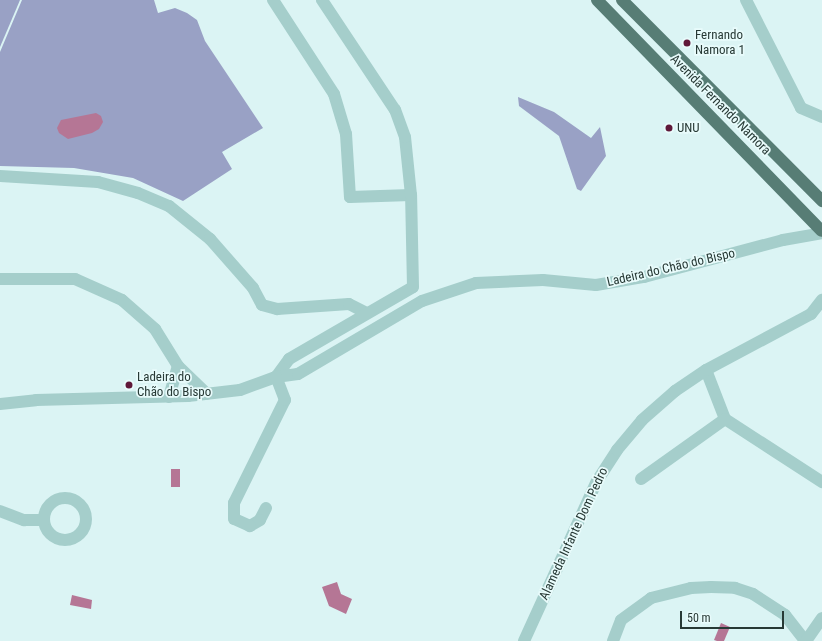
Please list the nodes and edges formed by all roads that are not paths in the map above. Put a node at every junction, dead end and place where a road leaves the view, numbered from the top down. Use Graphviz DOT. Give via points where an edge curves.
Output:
graph roads {
  1 [pos="274,0"];
  2 [pos="322,0"];
  3 [pos="597,0"];
  4 [pos="622,0"];
  5 [pos="746,0"];
  6 [pos="822,117"];
  7 [pos="0,176"];
  8 [pos="411,194"];
  9 [pos="822,201"];
  10 [pos="822,232"];
  11 [pos="0,279"];
  12 [pos="822,300"];
  13 [pos="367,313"];
  14 [pos="816,313"];
  15 [pos="178,366"];
  16 [pos="706,370"];
  17 [pos="276,377"];
  18 [pos="207,394"];
  19 [pos="169,397"];
  20 [pos="0,404"];
  21 [pos="725,419"];
  22 [pos="641,479"];
  23 [pos="822,482"];
  24 [pos="266,508"];
  25 [pos="0,511"];
  26 [pos="44,520"];
  27 [pos="822,618"];
  28 [pos="524,641"];
  29 [pos="613,641"];
  30 [pos="806,641"];
  1 -- 8 [label="street" via="334,94 346,134 350,197"];
  2 -- 8 [label="street" via="395,110 405,136"];
  3 -- 10 [label="main road, Avenida Fernando Namora"];
  4 -- 9 [label="main road, Avenida Fernando Namora"];
  5 -- 6 [label="street" via="801,108"];
  7 -- 13 [label="street" via="98,182 138,193 169,206 210,239 253,288 262,305 277,309 349,304"];
  8 -- 13 [label="street" via="413,287"];
  10 -- 17 [label="street, Ladeira do Chão do Bispo" via="644,277 596,285 542,280 476,284 422,301 298,374"];
  11 -- 15 [label="street" via="74,279 122,300 154,329"];
  12 -- 14 [label="street, Alameda Infante Dom Pedro"];
  13 -- 17 [label="street" via="289,359"];
  14 -- 16 [label="street, Alameda Infante Dom Pedro"];
  15 -- 18 [label="street"];
  15 -- 19 [label="street"];
  16 -- 21 [label="street"];
  16 -- 28 [label="street, Alameda Infante Dom Pedro" via="675,391 642,420 617,450 597,480"];
  17 -- 18 [label="street, Ladeira do Chão do Bispo" via="240,390"];
  17 -- 24 [label="street" via="285,400 234,503 234,520 250,526 260,520"];
  18 -- 19 [label="street, Ladeira do Chão do Bispo"];
  19 -- 20 [label="street, Ladeira do Chão do Bispo" via="36,400"];
  21 -- 22 [label="street"];
  21 -- 23 [label="street"];
  25 -- 26 [label="street" via="24,520"];
  27 -- 30 [label="street"];
  29 -- 30 [label="street" via="621,620 651,598 691,588 712,587 735,588 753,594 785,615"];
}
